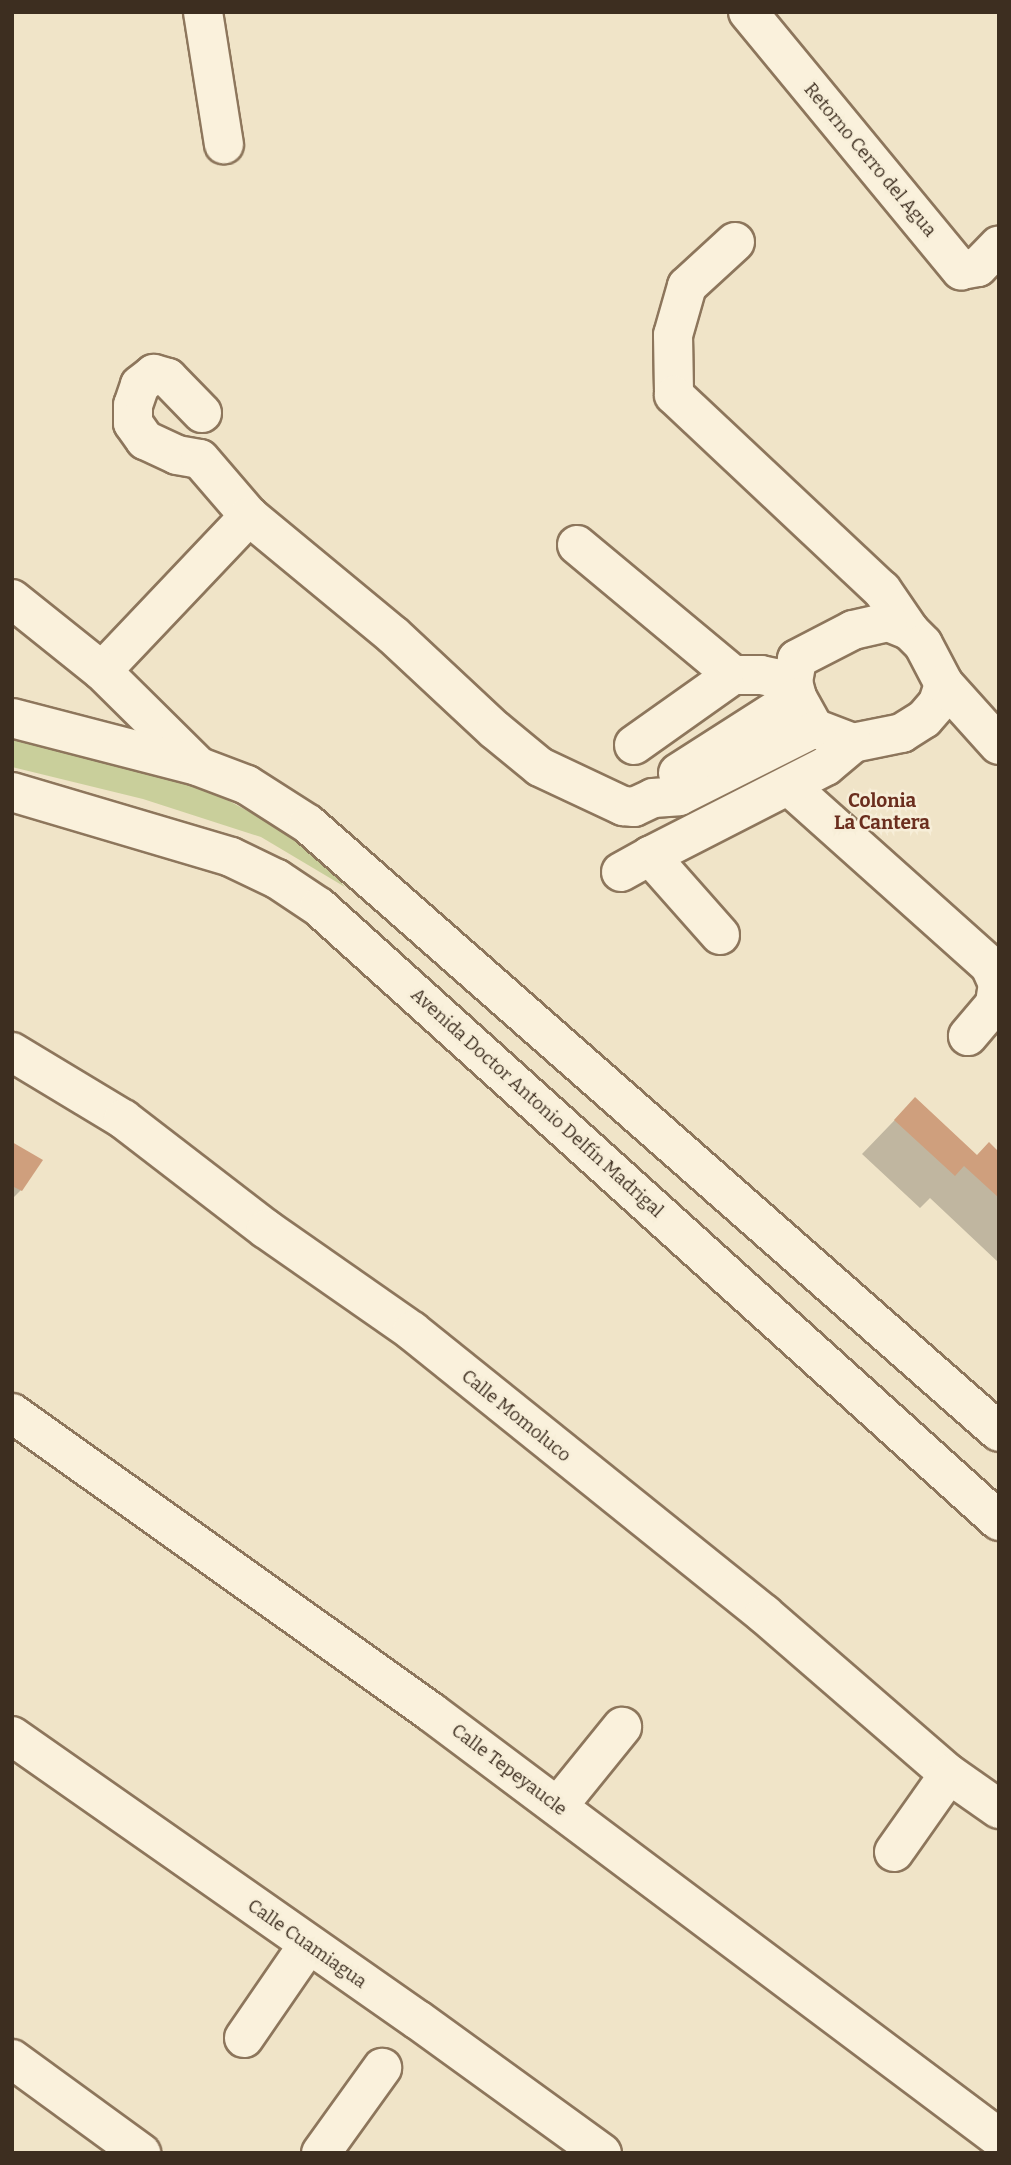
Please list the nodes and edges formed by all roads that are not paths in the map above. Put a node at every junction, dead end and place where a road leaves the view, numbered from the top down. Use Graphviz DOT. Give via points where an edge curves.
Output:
graph roads {
  1 [pos="203,12"];
  2 [pos="748,12"];
  3 [pos="224,144"];
  4 [pos="735,242"];
  5 [pos="999,245"];
  6 [pos="202,413"];
  7 [pos="249,516"];
  8 [pos="577,545"];
  9 [pos="881,590"];
  10 [pos="12,599"];
  11 [pos="869,626"];
  12 [pos="910,631"];
  13 [pos="102,671"];
  14 [pos="944,684"];
  15 [pos="801,707"];
  16 [pos="12,718"];
  17 [pos="924,719"];
  18 [pos="986,732"];
  19 [pos="634,745"];
  20 [pos="197,766"];
  21 [pos="789,786"];
  22 [pos="12,792"];
  23 [pos="720,935"];
  24 [pos="968,1036"];
  25 [pos="12,1052"];
  26 [pos="12,1413"];
  27 [pos="999,1432"];
  28 [pos="999,1521"];
  29 [pos="622,1727"];
  30 [pos="12,1737"];
  31 [pos="949,1774"];
  32 [pos="558,1806"];
  33 [pos="999,1809"];
  34 [pos="894,1852"];
  35 [pos="307,1945"];
  36 [pos="244,2038"];
  37 [pos="12,2059"];
  38 [pos="382,2068"];
  39 [pos="999,2138"];
  40 [pos="141,2153"];
  41 [pos="321,2153"];
  42 [pos="602,2153"];
  1 -- 3 [label="street"];
  2 -- 5 [label="street, Retorno Cerro del Agua" via="961,270 978,267"];
  4 -- 9 [label="street" via="687,286 673,335 674,395"];
  6 -- 7 [label="street" via="168,378 154,374 140,385 132,404 133,423 145,440 200,459"];
  7 -- 13 [label="street"];
  7 -- 15 [label="street" via="393,635 540,767 623,806 635,807 653,798 670,778"];
  8 -- 15 [label="street"];
  9 -- 11 [label="street"];
  9 -- 12 [label="street"];
  10 -- 13 [label="street"];
  11 -- 12 [label="street" via="888,622"];
  11 -- 15 [label="street" via="853,630"];
  12 -- 14 [label="street" via="923,644"];
  13 -- 20 [label="street"];
  14 -- 17 [label="street" via="938,703"];
  14 -- 18 [label="street"];
  15 -- 17 [label="street" via="902,733"];
  15 -- 19 [label="street"];
  15 -- 21 [label="street"];
  16 -- 20 [label="street"];
  17 -- 18 [label="street"];
  20 -- 27 [label="street" via="247,785 308,824 357,864"];
  21 -- 23 [label="street" via="636,864"];
  21 -- 24 [label="street" via="990,966 998,984 995,1004"];
  22 -- 28 [label="street, Avenida Doctor Antonio Delfín Madrigal" via="231,857 277,879 319,907"];
  25 -- 31 [label="street, Calle Momoluco" via="123,1119 412,1332 764,1614"];
  26 -- 32 [label="street, Calle Tepeyaucle"];
  29 -- 32 [label="street"];
  30 -- 35 [label="street, Calle Cuamiagua"];
  31 -- 33 [label="street, Calle Momoluco"];
  31 -- 34 [label="street"];
  32 -- 39 [label="street, Calle Tepeyaucle"];
  35 -- 36 [label="street"];
  35 -- 42 [label="street, Calle Cuamiagua"];
  37 -- 40 [label="street"];
  38 -- 41 [label="street"];
}
